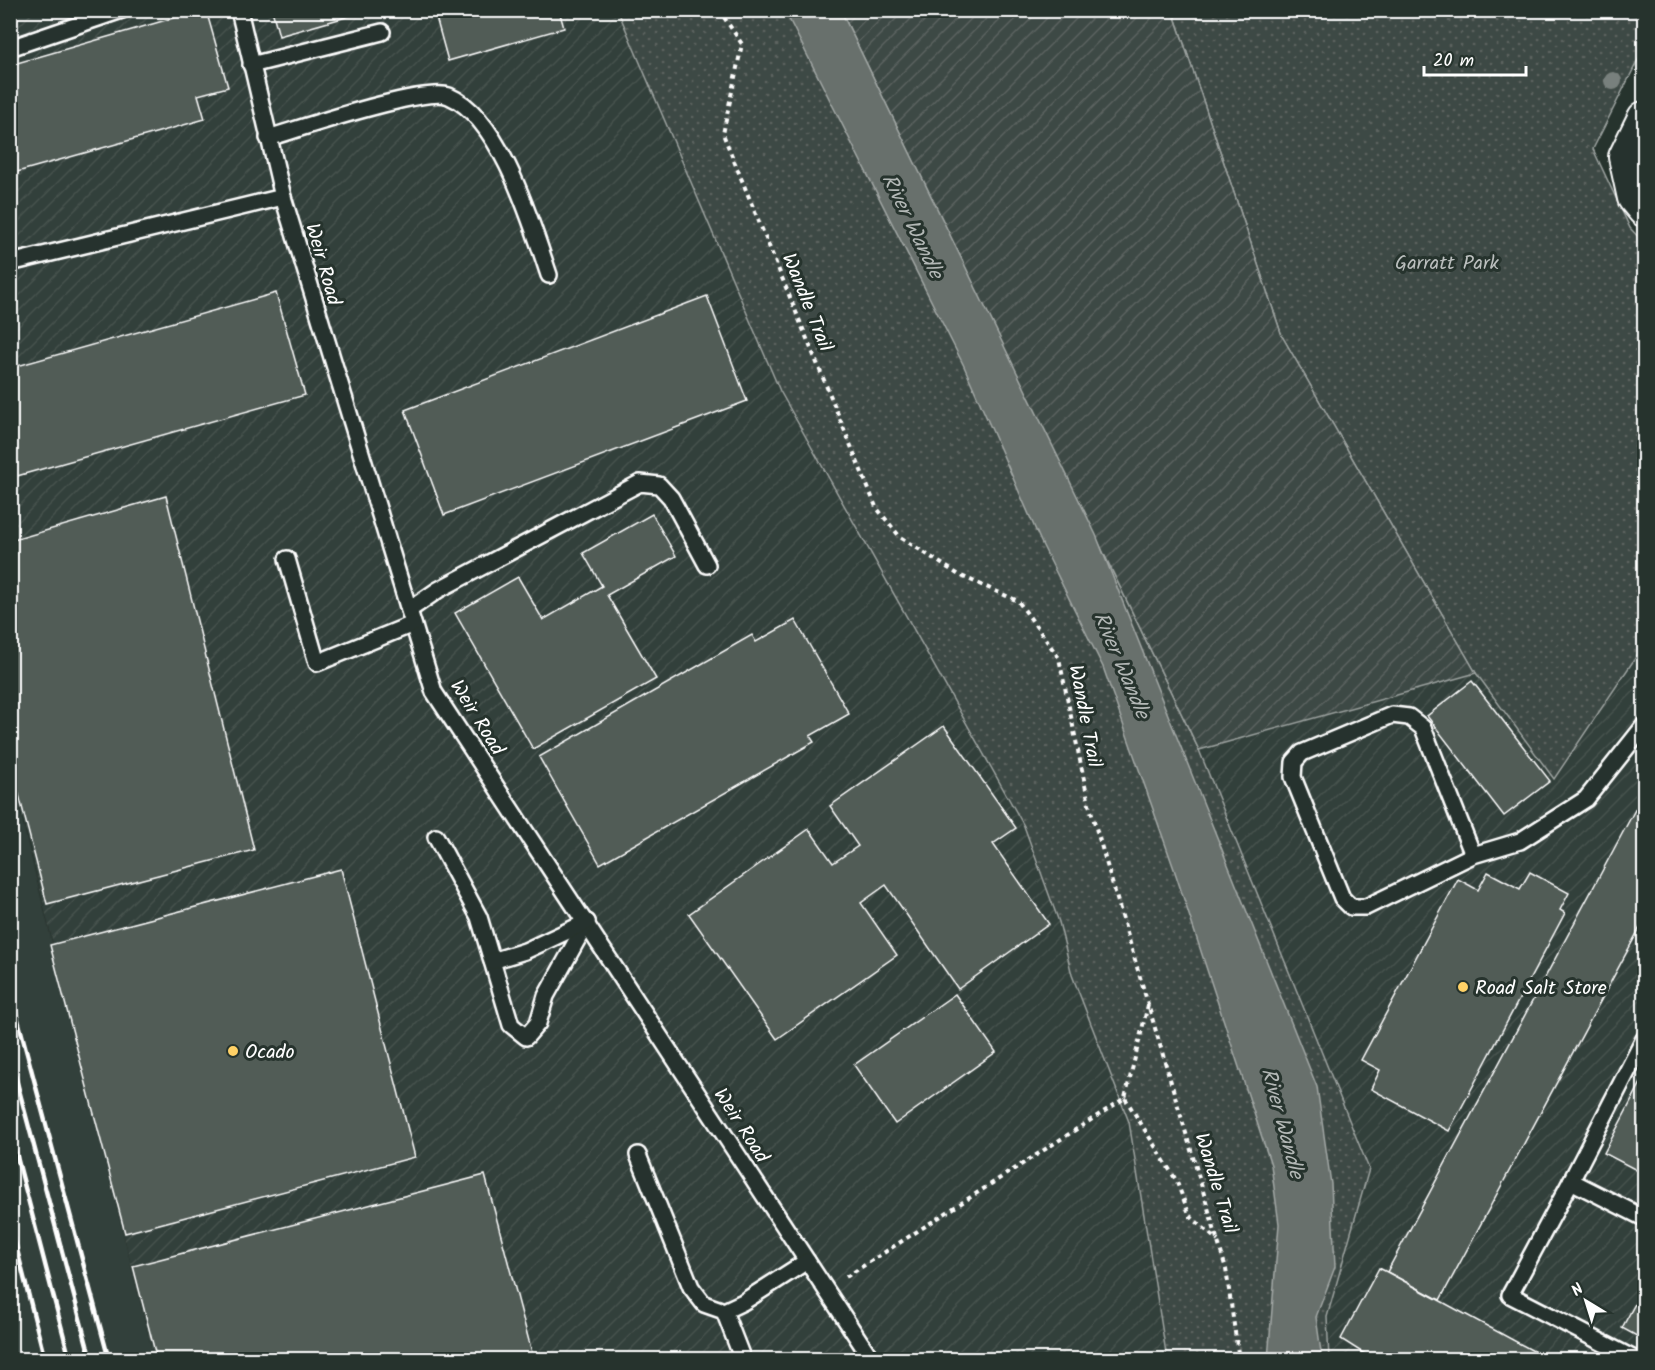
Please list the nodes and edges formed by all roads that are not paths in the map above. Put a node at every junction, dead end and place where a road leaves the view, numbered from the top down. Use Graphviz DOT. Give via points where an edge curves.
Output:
graph roads {
  1 [pos="122,10"];
  2 [pos="239,10"];
  3 [pos="382,32"];
  4 [pos="10,48"];
  5 [pos="251,64"];
  6 [pos="1644,118"];
  7 [pos="268,138"];
  8 [pos="283,197"];
  9 [pos="1644,210"];
  10 [pos="10,263"];
  11 [pos="549,275"];
  12 [pos="286,559"];
  13 [pos="707,565"];
  14 [pos="411,617"];
  15 [pos="1644,726"];
  16 [pos="436,837"];
  17 [pos="1473,855"];
  18 [pos="587,922"];
  19 [pos="492,961"];
  20 [pos="1644,1039"];
  21 [pos="638,1155"];
  22 [pos="1571,1181"];
  23 [pos="1644,1218"];
  24 [pos="807,1260"];
  25 [pos="724,1311"];
  26 [pos="743,1359"];
  27 [pos="873,1359"];
  28 [pos="1636,1359"];
  1 -- 4 [label="lane"];
  2 -- 5 [label="lane, Weir Road"];
  3 -- 5 [label="lane"];
  5 -- 7 [label="lane, Weir Road"];
  6 -- 9 [label="street" via="1624,157 1634,198"];
  7 -- 8 [label="lane, Weir Road"];
  7 -- 11 [label="lane" via="411,99 448,96 480,118 522,195"];
  8 -- 10 [label="lane"];
  8 -- 14 [label="lane, Weir Road"];
  12 -- 14 [label="lane" via="317,663"];
  13 -- 14 [label="lane" via="671,498 659,485 640,483 438,590"];
  14 -- 18 [label="lane, Weir Road" via="434,692"];
  15 -- 17 [label="lane" via="1586,799 1520,841"];
  16 -- 19 [label="lane" via="479,917"];
  17 -- 17 [label="lane" via="1423,728 1409,717 1392,715 1302,753 1294,762 1293,777 1342,898 1351,907 1366,907"];
  18 -- 19 [label="lane" via="525,951"];
  18 -- 19 [label="lane" via="546,996 538,1023 526,1037 512,1025"];
  18 -- 24 [label="lane, Weir Road"];
  20 -- 22 [label="lane"];
  21 -- 25 [label="lane" via="691,1287 704,1304"];
  22 -- 23 [label="lane"];
  22 -- 28 [label="lane" via="1510,1296"];
  24 -- 25 [label="lane"];
  24 -- 27 [label="lane, Weir Road"];
  25 -- 26 [label="lane"];
}
